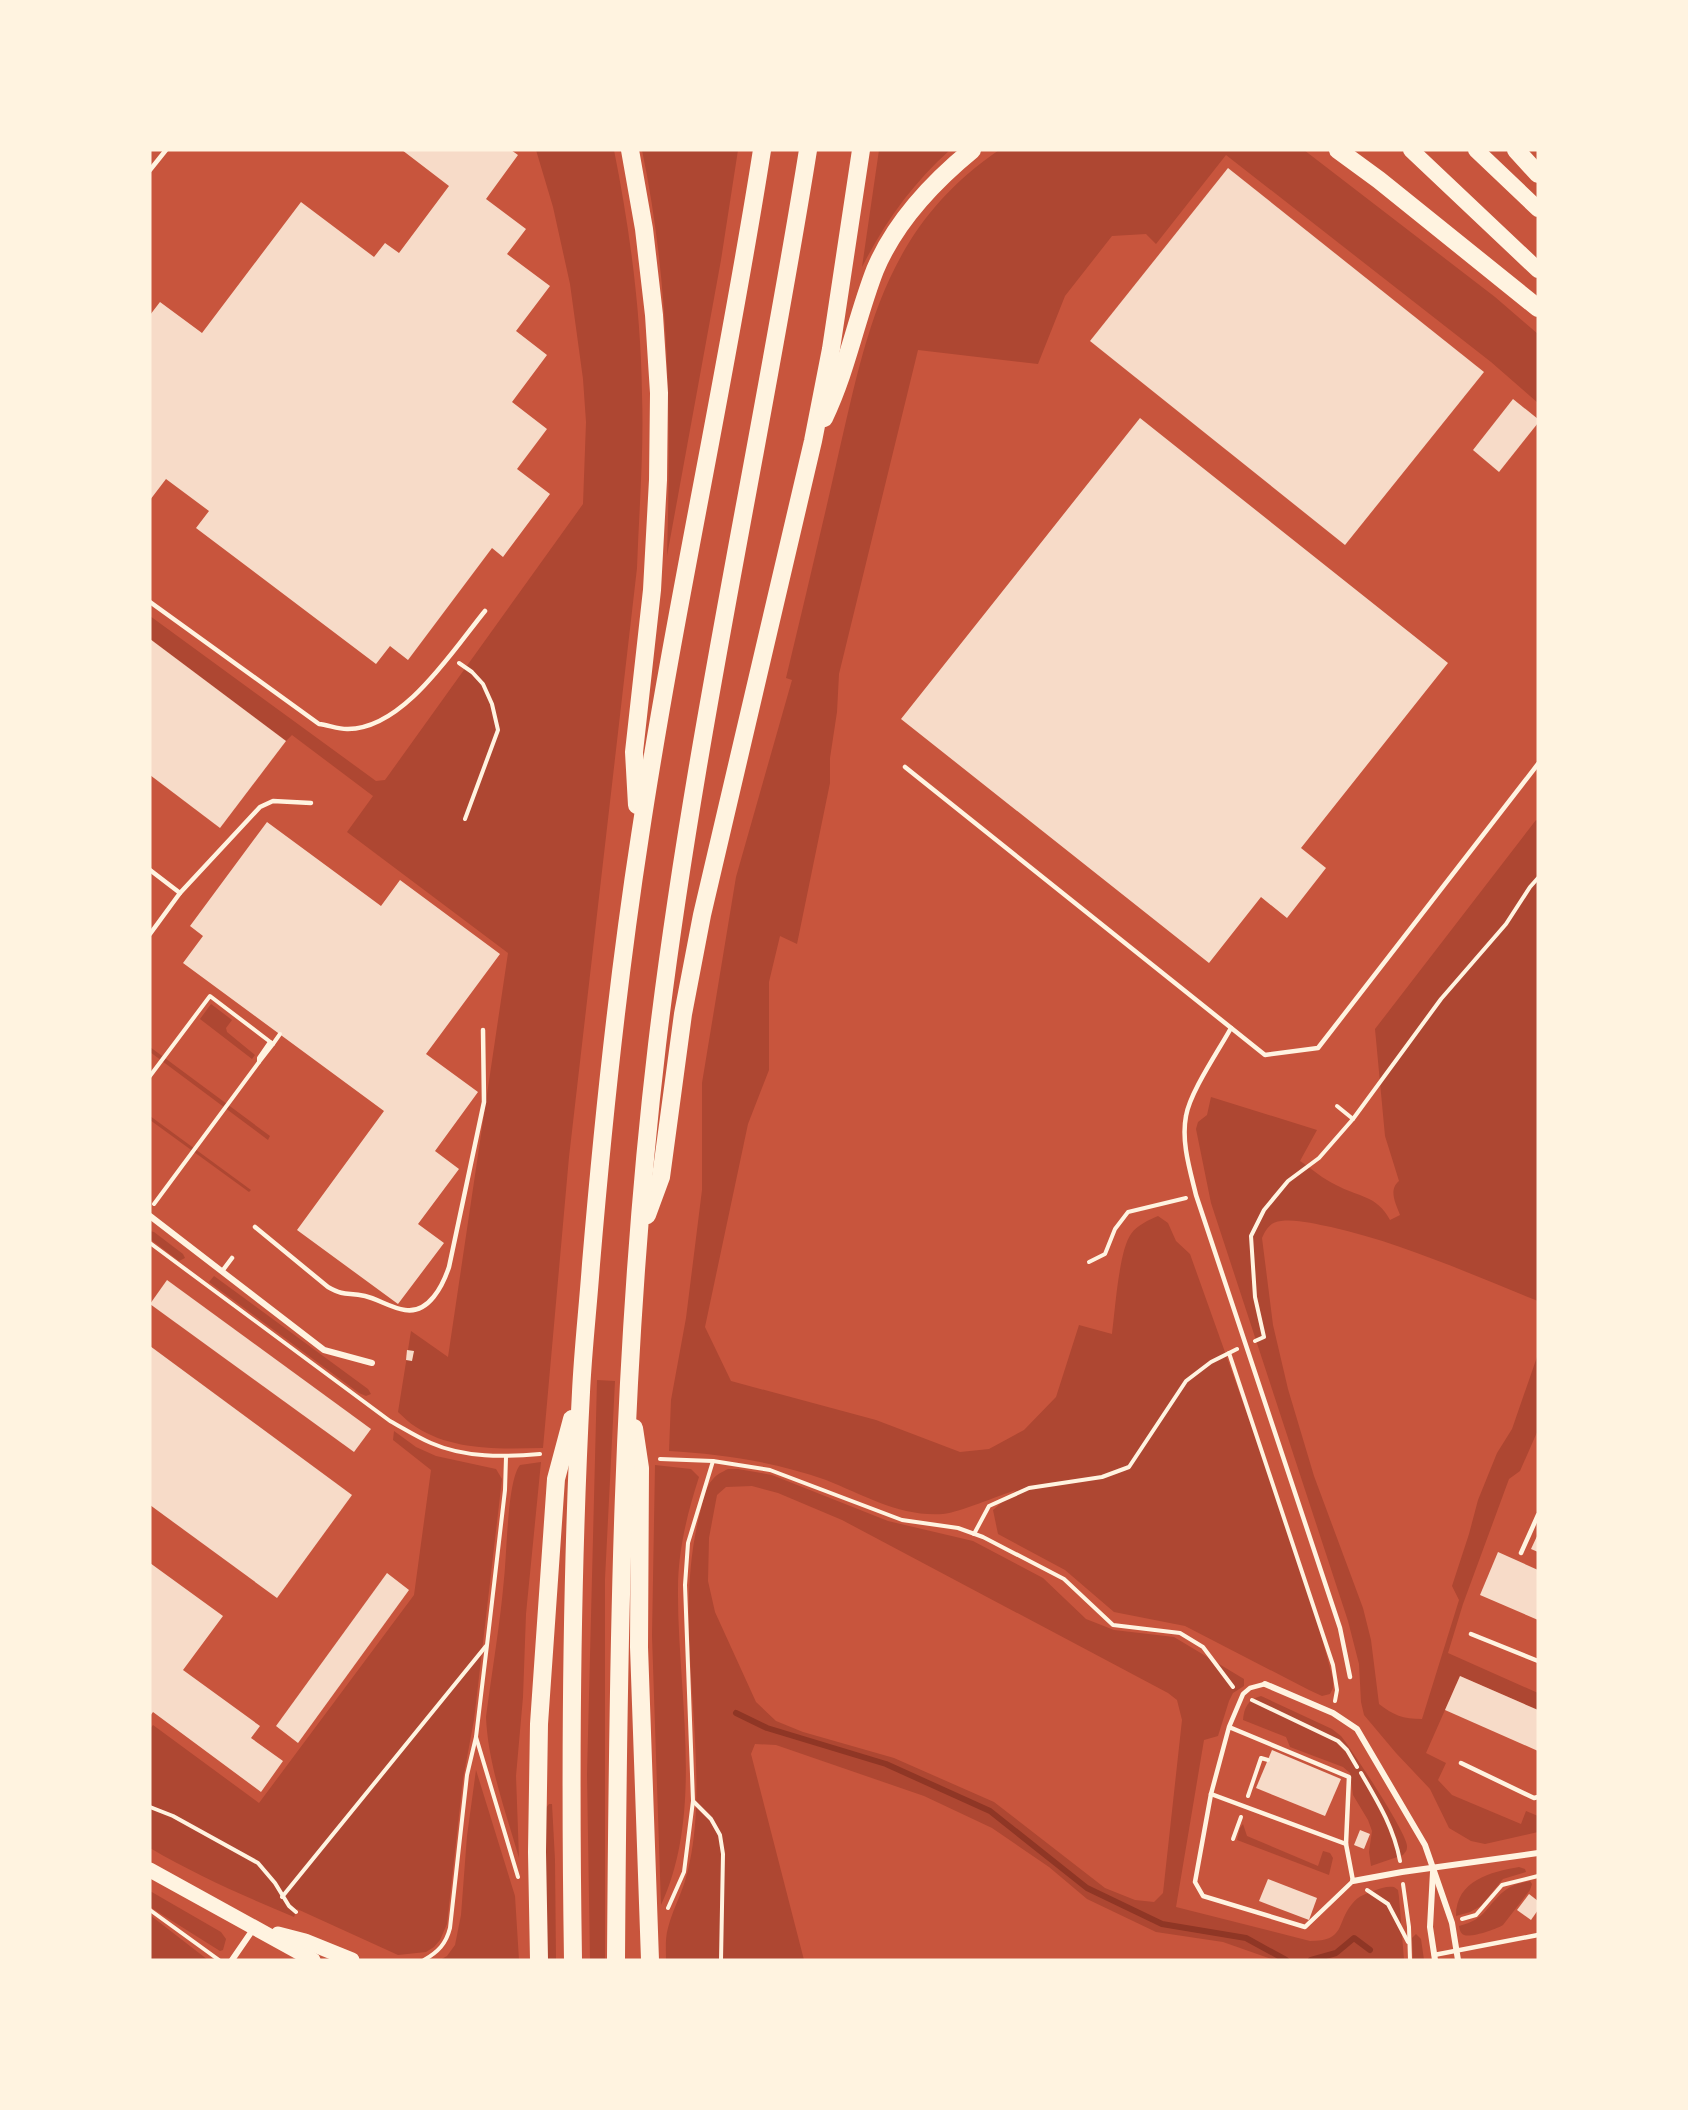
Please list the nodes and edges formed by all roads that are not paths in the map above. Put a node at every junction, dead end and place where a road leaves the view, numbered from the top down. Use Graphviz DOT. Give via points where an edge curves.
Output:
graph roads {
  1 [pos="165,150"];
  2 [pos="630,150"];
  3 [pos="762,150"];
  4 [pos="808,150"];
  5 [pos="861,150"];
  6 [pos="972,150"];
  7 [pos="1338,150"];
  8 [pos="1411,150"];
  9 [pos="1476,150"];
  10 [pos="1516,150"];
  11 [pos="150,170"];
  12 [pos="1538,174"];
  13 [pos="1538,209"];
  14 [pos="1538,270"];
  15 [pos="1538,308"];
  16 [pos="813,441"];
  17 [pos="150,602"];
  18 [pos="486,610"];
  19 [pos="1538,764"];
  20 [pos="905,767"];
  21 [pos="310,803"];
  22 [pos="639,838"];
  23 [pos="150,870"];
  24 [pos="180,893"];
  25 [pos="150,934"];
  26 [pos="1231,1028"];
  27 [pos="483,1030"];
  28 [pos="150,1216"];
  29 [pos="255,1227"];
  30 [pos="638,1236"];
  31 [pos="232,1258"];
  32 [pos="223,1270"];
  33 [pos="372,1363"];
  34 [pos="628,1385"];
  35 [pos="582,1386"];
  36 [pos="1538,1515"];
  37 [pos="1521,1554"];
  38 [pos="1471,1634"];
  39 [pos="1538,1661"];
  40 [pos="1350,1677"];
  41 [pos="1264,1684"];
  42 [pos="1229,1727"];
  43 [pos="1461,1763"];
  44 [pos="1211,1794"];
  45 [pos="1538,1797"];
  46 [pos="1346,1844"];
  47 [pos="1538,1853"];
  48 [pos="1433,1868"];
  49 [pos="150,1870"];
  50 [pos="1353,1881"];
  51 [pos="255,1927"];
  52 [pos="1538,1935"];
  53 [pos="1456,1951"];
  54 [pos="1434,1957"];
  55 [pos="232,1960"];
  56 [pos="313,1960"];
  57 [pos="352,1960"];
  58 [pos="539,1960"];
  59 [pos="573,1960"];
  60 [pos="616,1960"];
  61 [pos="650,1960"];
  62 [pos="1458,1960"];
  1 -- 11 [label="lane"];
  2 -- 22 [label="highway" via="645,229 659,393 652,590 634,752"];
  3 -- 22 [label="highway"];
  4 -- 30 [label="highway" via="717,650 674,914"];
  5 -- 16 [label="highway"];
  6 -- 16 [label="highway" via="928,189 882,258 862,307 839,387"];
  7 -- 15 [label="highway"];
  8 -- 14 [label="highway"];
  9 -- 13 [label="highway"];
  10 -- 12 [label="highway"];
  16 -- 30 [label="highway" via="702,915 683,1014 661,1177"];
  17 -- 18 [label="lane" via="319,724 347,729 375,724 400,709"];
  19 -- 26 [label="lane" via="1318,1048 1265,1055"];
  20 -- 26 [label="lane"];
  21 -- 24 [label="lane" via="273,801 260,807"];
  22 -- 35 [label="highway" via="602,1138"];
  23 -- 24 [label="lane"];
  24 -- 25 [label="lane"];
  26 -- 40 [label="lane" via="1192,1098 1186,1116 1186,1150 1196,1195 1340,1628"];
  27 -- 29 [label="lane" via="484,1102 450,1267 435,1298 406,1311 363,1296 340,1294"];
  28 -- 32 [label="street"];
  30 -- 34 [label="highway"];
  31 -- 32 [label="lane"];
  32 -- 33 [label="street" via="324,1350"];
  34 -- 60 [label="highway" via="619,1631"];
  34 -- 61 [label="highway" via="640,1468 639,1647"];
  35 -- 58 [label="highway" via="556,1479 539,1724"];
  35 -- 59 [label="highway" via="573,1624"];
  36 -- 37 [label="lane"];
  38 -- 39 [label="lane"];
  41 -- 42 [label="lane" via="1243,1694"];
  41 -- 48 [label="street" via="1333,1713 1357,1729 1425,1845"];
  42 -- 44 [label="lane"];
  42 -- 46 [label="lane" via="1349,1777"];
  43 -- 45 [label="lane"];
  44 -- 46 [label="lane"];
  44 -- 50 [label="lane" via="1195,1882 1203,1896 1305,1927"];
  46 -- 50 [label="lane"];
  47 -- 48 [label="street"];
  48 -- 50 [label="street"];
  48 -- 53 [label="street" via="1452,1923"];
  48 -- 54 [label="street" via="1430,1927"];
  49 -- 51 [label="main road"];
  51 -- 55 [label="street"];
  51 -- 56 [label="main road"];
  51 -- 57 [label="main road"];
  52 -- 53 [label="lane"];
  53 -- 54 [label="lane"];
  53 -- 62 [label="street"];
}
